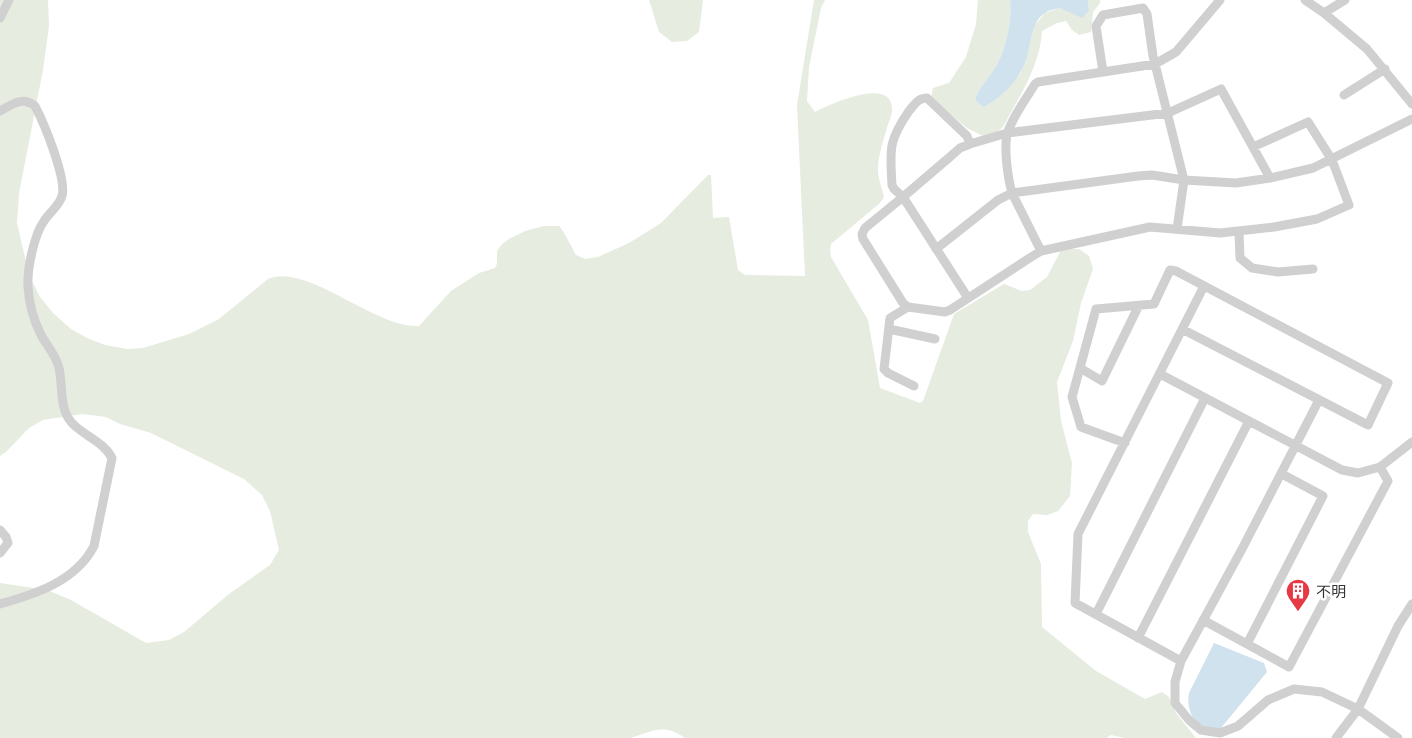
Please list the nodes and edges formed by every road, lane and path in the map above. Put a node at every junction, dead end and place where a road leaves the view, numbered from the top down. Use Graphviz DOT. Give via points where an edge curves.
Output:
graph roads {
  1 [pos="9,0"];
  2 [pos="1220,0"];
  3 [pos="1305,0"];
  4 [pos="1345,0"];
  5 [pos="1324,13"];
  6 [pos="0,18"];
  7 [pos="1156,64"];
  8 [pos="1385,69"];
  9 [pos="1103,72"];
  10 [pos="1344,95"];
  11 [pos="1412,104"];
  12 [pos="0,110"];
  13 [pos="1168,112"];
  14 [pos="1412,119"];
  15 [pos="1007,133"];
  16 [pos="970,144"];
  17 [pos="1253,148"];
  18 [pos="1332,160"];
  19 [pos="1270,178"];
  20 [pos="1184,180"];
  21 [pos="1012,193"];
  22 [pos="904,197"];
  23 [pos="1177,229"];
  24 [pos="1239,232"];
  25 [pos="936,249"];
  26 [pos="1042,251"];
  27 [pos="1313,269"];
  28 [pos="1204,286"];
  29 [pos="968,298"];
  30 [pos="1139,305"];
  31 [pos="908,307"];
  32 [pos="888,329"];
  33 [pos="1182,329"];
  34 [pos="935,339"];
  35 [pos="1080,368"];
  36 [pos="1160,374"];
  37 [pos="914,386"];
  38 [pos="1205,398"];
  39 [pos="1319,400"];
  40 [pos="1249,421"];
  41 [pos="1412,442"];
  42 [pos="1125,443"];
  43 [pos="1296,446"];
  44 [pos="1380,467"];
  45 [pos="1282,474"];
  46 [pos="0,530"];
  47 [pos="0,553"];
  48 [pos="0,604"];
  49 [pos="1412,604"];
  50 [pos="1096,614"];
  51 [pos="1203,620"];
  52 [pos="1138,638"];
  53 [pos="1247,644"];
  54 [pos="1181,662"];
  55 [pos="1358,709"];
  56 [pos="1336,738"];
  57 [pos="1398,738"];
  1 -- 6 [label="street"];
  2 -- 7 [label="street" via="1176,52"];
  3 -- 5 [label="street"];
  4 -- 5 [label="street"];
  5 -- 8 [label="street" via="1367,49"];
  7 -- 9 [label="street"];
  7 -- 9 [label="street" via="1147,14 1143,8 1103,15 1098,20 1096,26"];
  7 -- 13 [label="street"];
  8 -- 10 [label="street"];
  8 -- 11 [label="street"];
  9 -- 15 [label="street" via="1034,84"];
  12 -- 48 [label="street" via="20,100 29,101 35,106 54,155 63,193 60,203 38,233 28,286 40,333 56,358 66,414 72,424 103,446 112,458 94,546 88,558 58,584"];
  13 -- 15 [label="street"];
  13 -- 17 [label="street" via="1221,89"];
  13 -- 20 [label="street"];
  14 -- 18 [label="street"];
  15 -- 16 [label="street"];
  15 -- 21 [label="street"];
  16 -- 22 [label="street" via="960,148"];
  16 -- 22 [label="street" via="967,136 927,98 917,101 897,129 890,153 892,185"];
  17 -- 18 [label="street" via="1308,122"];
  17 -- 19 [label="street"];
  18 -- 19 [label="street"];
  18 -- 24 [label="street" via="1349,205 1317,219"];
  19 -- 20 [label="street" via="1236,183"];
  20 -- 21 [label="street" via="1138,176"];
  20 -- 23 [label="street"];
  21 -- 25 [label="street" via="998,200"];
  21 -- 26 [label="street"];
  22 -- 25 [label="street"];
  22 -- 31 [label="street" via="865,228 862,234"];
  23 -- 24 [label="street" via="1220,234"];
  23 -- 26 [label="street" via="1150,227"];
  24 -- 27 [label="street" via="1240,258 1252,268 1278,272"];
  25 -- 29 [label="street"];
  26 -- 29 [label="street"];
  28 -- 30 [label="street" via="1170,270 1154,304"];
  28 -- 33 [label="street"];
  28 -- 39 [label="street" via="1388,383 1368,425"];
  29 -- 31 [label="street" via="945,312"];
  30 -- 35 [label="street" via="1096,309"];
  30 -- 35 [label="street" via="1102,381"];
  31 -- 32 [label="street" via="890,318"];
  32 -- 34 [label="street"];
  32 -- 37 [label="street" via="884,369"];
  33 -- 36 [label="street"];
  33 -- 39 [label="street"];
  35 -- 42 [label="street" via="1072,397 1081,427"];
  36 -- 38 [label="street"];
  36 -- 42 [label="street"];
  38 -- 40 [label="street"];
  38 -- 50 [label="street"];
  39 -- 43 [label="street"];
  40 -- 43 [label="street"];
  40 -- 52 [label="street"];
  41 -- 44 [label="street"];
  42 -- 50 [label="street" via="1078,534 1075,603"];
  43 -- 44 [label="street" via="1342,470 1358,473"];
  43 -- 45 [label="street"];
  44 -- 53 [label="street" via="1388,481 1289,667"];
  45 -- 51 [label="street"];
  45 -- 53 [label="street" via="1324,496"];
  46 -- 47 [label="street" via="8,543"];
  49 -- 55 [label="street"];
  50 -- 52 [label="street"];
  51 -- 53 [label="street"];
  51 -- 54 [label="street"];
  52 -- 54 [label="street"];
  54 -- 55 [label="street" via="1175,682 1175,703 1201,730 1220,733 1238,726 1268,700 1294,689 1322,692"];
  55 -- 56 [label="street"];
  55 -- 57 [label="street"];
}
